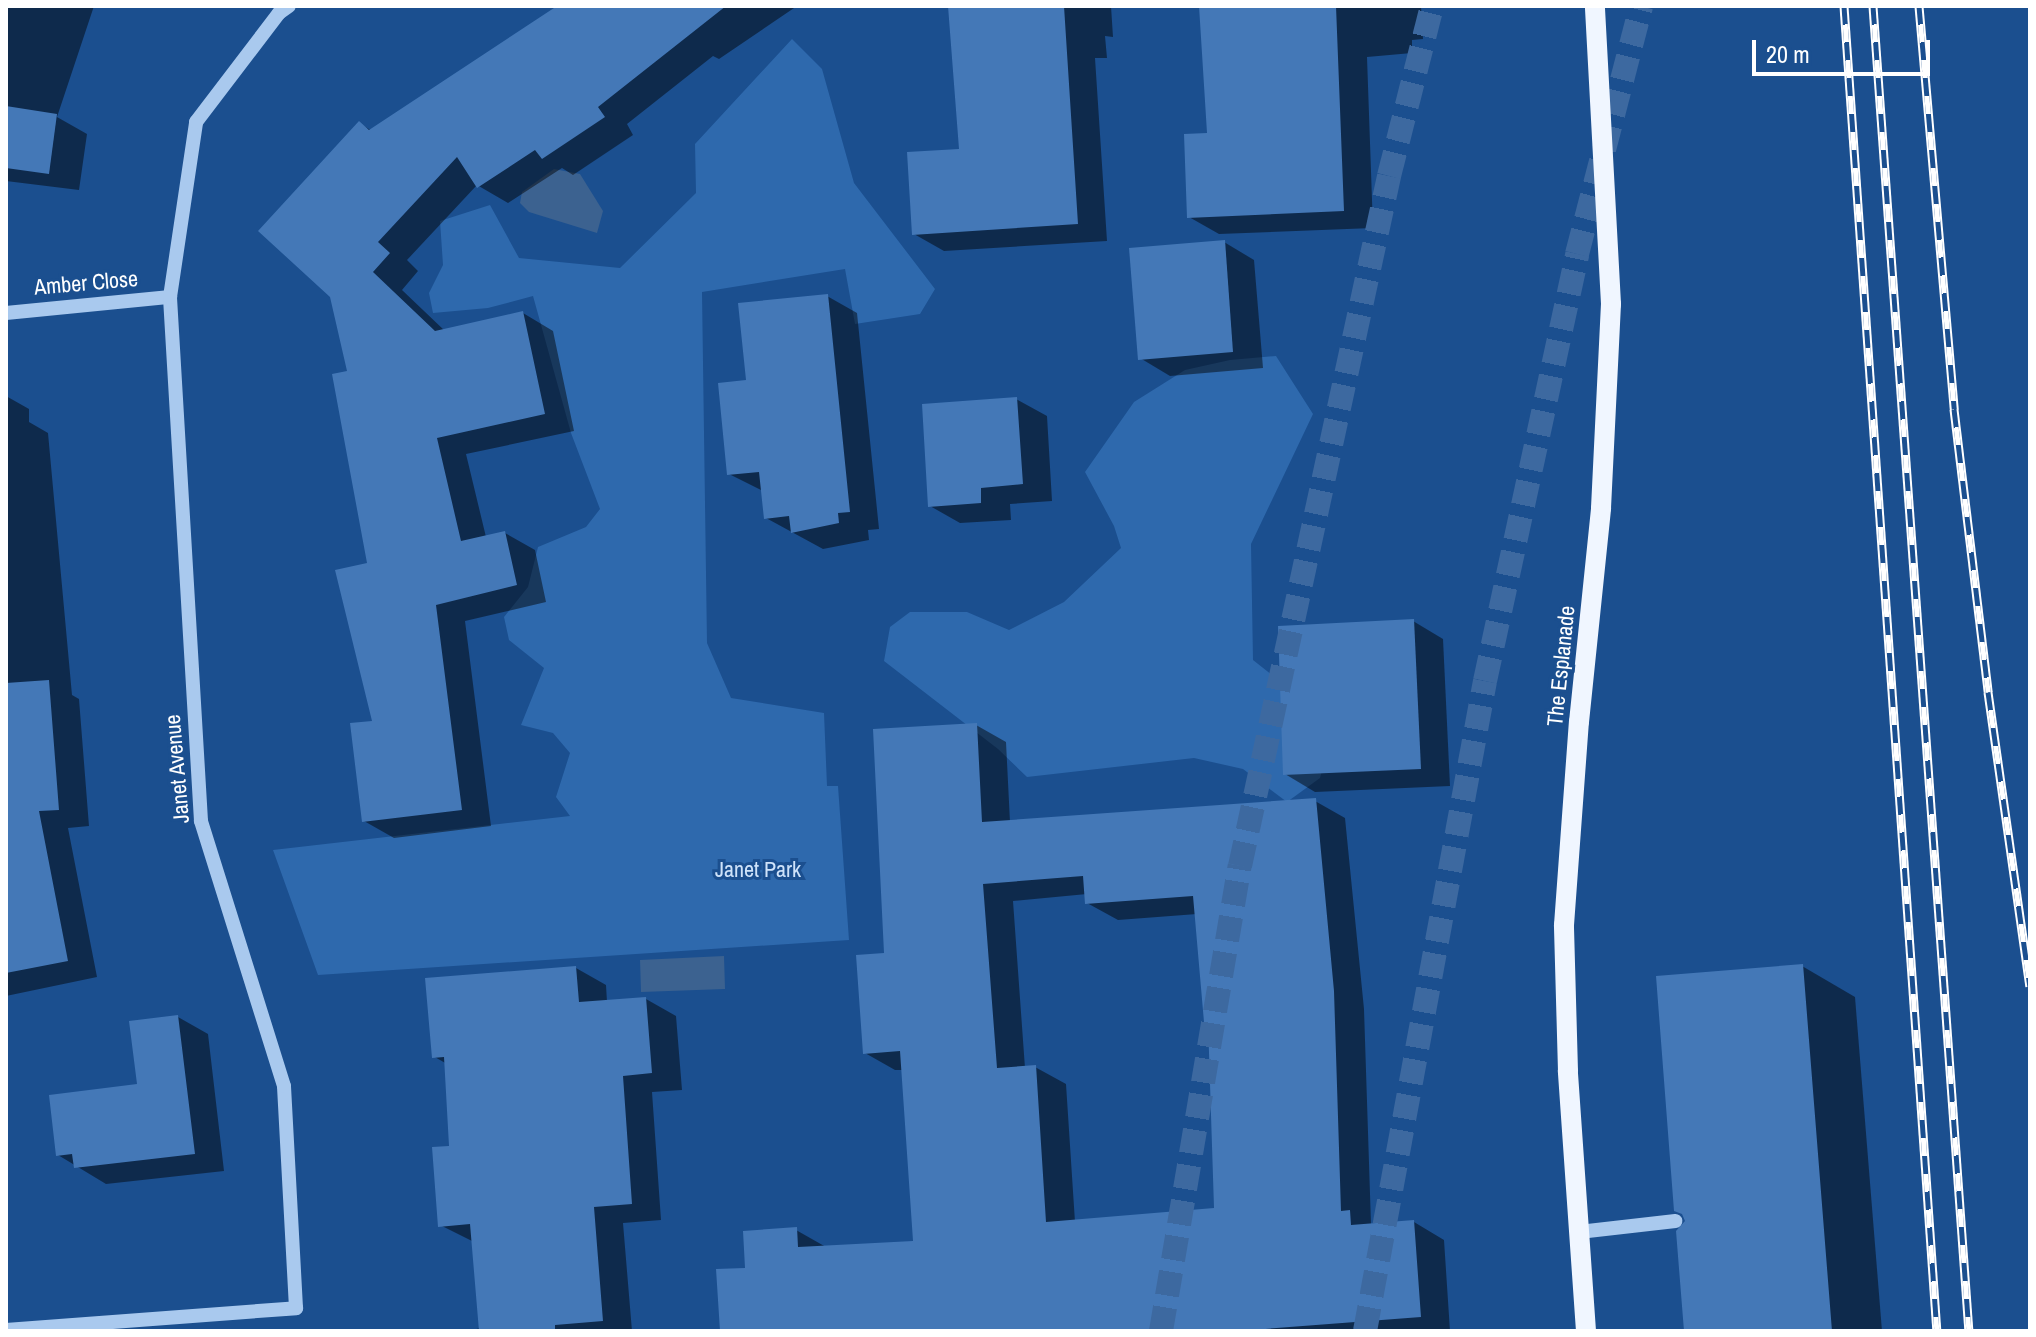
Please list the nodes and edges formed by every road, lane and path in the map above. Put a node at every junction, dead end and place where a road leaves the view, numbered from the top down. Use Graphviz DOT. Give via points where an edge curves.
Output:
graph roads {
  1 [pos="289,6"];
  2 [pos="1595,6"];
  3 [pos="170,297"];
  4 [pos="6,313"];
  5 [pos="1675,1221"];
  6 [pos="1579,1232"];
  7 [pos="6,1330"];
  8 [pos="1586,1331"];
  1 -- 3 [label="street, Janet Avenue" via="196,122"];
  2 -- 6 [label="main road, The Esplanade" via="1611,304 1601,508 1564,925"];
  3 -- 4 [label="street, Amber Close"];
  3 -- 7 [label="street, Janet Avenue" via="201,821 284,1086 296,1308"];
  5 -- 6 [label="street"];
  6 -- 8 [label="main road, The Esplanade"];
}
